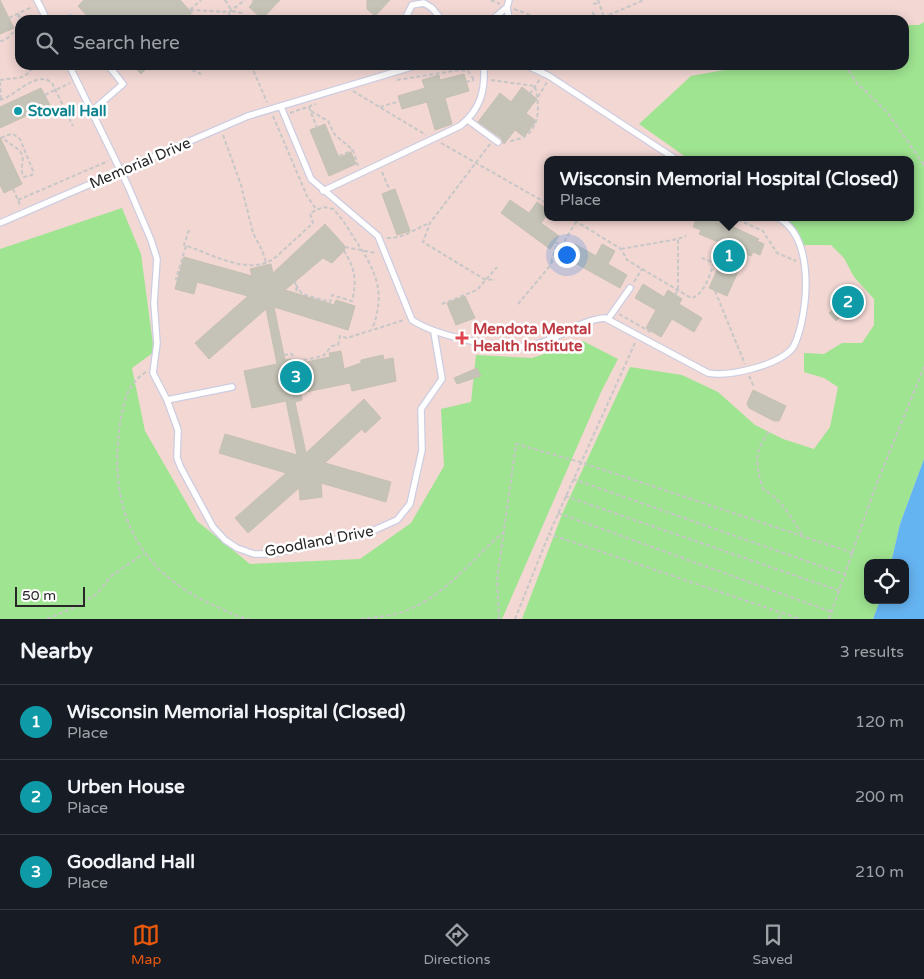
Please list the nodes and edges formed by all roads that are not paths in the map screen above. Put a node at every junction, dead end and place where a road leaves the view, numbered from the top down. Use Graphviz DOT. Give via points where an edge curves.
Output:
graph roads {
  1 [pos="406,0"];
  2 [pos="38,2"];
  3 [pos="507,2"];
  4 [pos="412,5"];
  5 [pos="44,15"];
  6 [pos="407,15"];
  7 [pos="438,15"];
  8 [pos="496,15"];
  9 [pos="508,15"];
  10 [pos="72,70"];
  11 [pos="112,70"];
  12 [pos="404,70"];
  13 [pos="484,70"];
  14 [pos="537,70"];
  15 [pos="541,72"];
  16 [pos="281,107"];
  17 [pos="92,111"];
  18 [pos="468,120"];
  19 [pos="496,141"];
  20 [pos="671,156"];
  21 [pos="121,171"];
  22 [pos="323,191"];
  23 [pos="782,221"];
  24 [pos="0,222"];
  25 [pos="630,288"];
  26 [pos="608,319"];
  27 [pos="434,332"];
  28 [pos="232,387"];
  29 [pos="167,400"];
  1 -- 4 [label="lane"];
  2 -- 5 [label="lane"];
  3 -- 8 [label="lane"];
  3 -- 9 [label="lane"];
  4 -- 6 [label="lane"];
  4 -- 7 [label="lane" via="424,3"];
  10 -- 17 [label="lane, Goodland Drive"];
  11 -- 17 [label="lane" via="123,84"];
  12 -- 16 [label="lane, Memorial Drive"];
  13 -- 18 [label="lane" via="481,99"];
  14 -- 15 [label="lane"];
  15 -- 20 [label="lane"];
  16 -- 21 [label="lane, Memorial Drive" via="221,128"];
  16 -- 22 [label="lane" via="311,180"];
  17 -- 21 [label="lane, Goodland Drive"];
  18 -- 19 [label="lane"];
  18 -- 22 [label="lane" via="435,139"];
  21 -- 24 [label="lane, Memorial Drive"];
  21 -- 29 [label="lane, Goodland Drive" via="152,240 157,259 153,373"];
  22 -- 27 [label="lane" via="380,238 411,318"];
  23 -- 26 [label="lane" via="799,240 806,281 804,308 793,347 776,359 747,370 708,374"];
  25 -- 26 [label="lane"];
  26 -- 27 [label="lane" via="586,322 542,343 521,347"];
  27 -- 29 [label="lane, Goodland Drive" via="442,379 421,409 422,450 410,504 397,520 370,532 272,554 254,554 237,548 213,527 180,468 178,430"];
  28 -- 29 [label="lane"];
}
